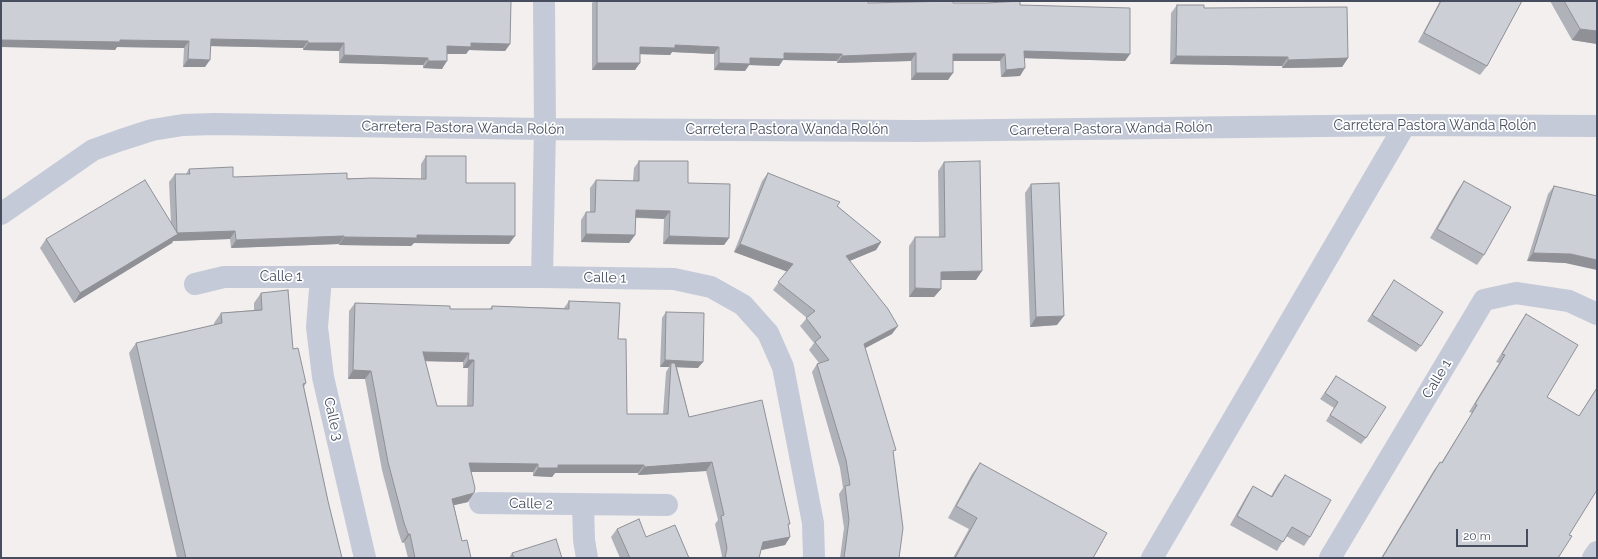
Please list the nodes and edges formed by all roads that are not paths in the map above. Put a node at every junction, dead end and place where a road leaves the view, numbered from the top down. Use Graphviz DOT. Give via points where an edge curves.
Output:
graph roads {
  1 [pos="544,1"];
  2 [pos="1405,126"];
  3 [pos="1597,126"];
  4 [pos="545,130"];
  5 [pos="1,214"];
  6 [pos="321,277"];
  7 [pos="542,277"];
  8 [pos="195,284"];
  9 [pos="1597,314"];
  10 [pos="480,503"];
  11 [pos="583,505"];
  12 [pos="667,505"];
  13 [pos="1597,552"];
  14 [pos="365,558"];
  15 [pos="587,558"];
  16 [pos="814,558"];
  17 [pos="1152,558"];
  18 [pos="1330,558"];
  19 [pos="1593,558"];
  1 -- 4 [label="street"];
  2 -- 3 [label="street, Carretera Pastora Wanda Rolón"];
  2 -- 4 [label="street, Carretera Pastora Wanda Rolón" via="918,131"];
  2 -- 17 [label="street"];
  4 -- 5 [label="street, Carretera Pastora Wanda Rolón" via="183,125 152,130 93,150"];
  4 -- 7 [label="street"];
  6 -- 7 [label="street, Calle 1"];
  6 -- 8 [label="street, Calle 1" via="224,277"];
  6 -- 14 [label="street, Calle 3" via="317,327 323,377"];
  7 -- 16 [label="street, Calle 1" via="674,279 711,287 743,305 768,333 783,367 813,523"];
  9 -- 18 [label="street, Calle 1" via="1569,301 1516,293 1484,300"];
  10 -- 11 [label="street, Calle 2"];
  11 -- 12 [label="street, Calle 2"];
  11 -- 15 [label="street"];
  13 -- 19 [label="street"];
}
